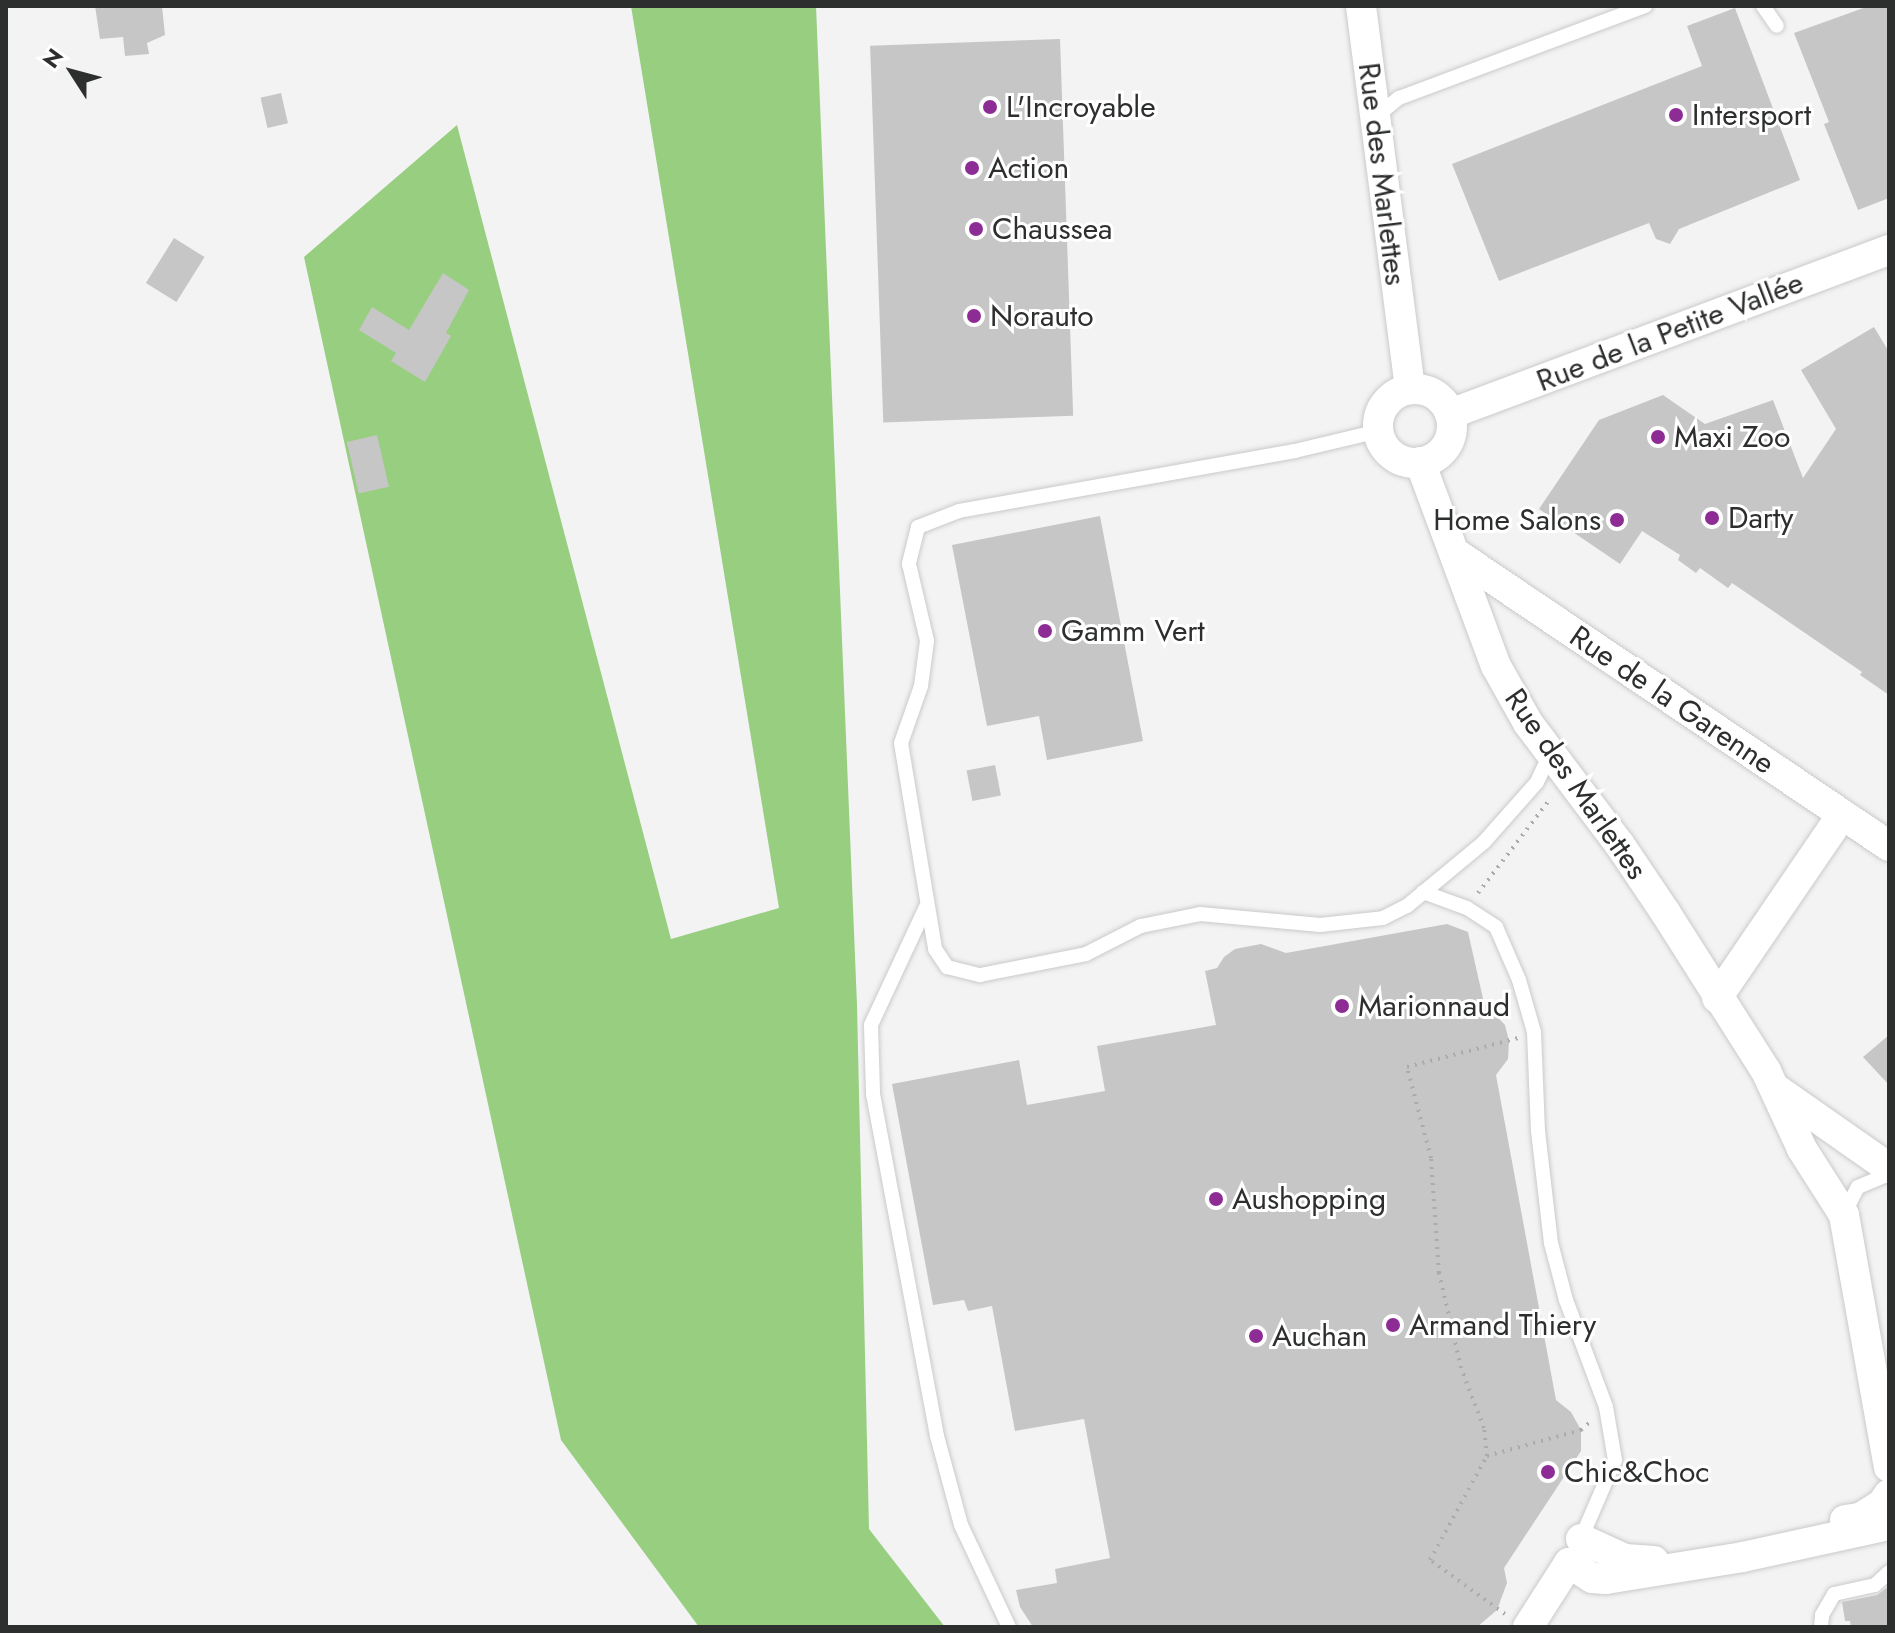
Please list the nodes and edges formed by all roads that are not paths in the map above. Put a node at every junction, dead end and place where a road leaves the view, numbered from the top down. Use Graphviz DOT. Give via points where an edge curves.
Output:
graph roads {
  1 [pos="1361,6"];
  2 [pos="1645,6"];
  3 [pos="1763,6"];
  4 [pos="1777,26"];
  5 [pos="1371,84"];
  6 [pos="1399,98"];
  7 [pos="1375,118"];
  8 [pos="1885,257"];
  9 [pos="1410,389"];
  10 [pos="1450,414"];
  11 [pos="1379,431"];
  12 [pos="1420,462"];
  13 [pos="1455,553"];
  14 [pos="1558,766"];
  15 [pos="1842,815"];
  16 [pos="1889,846"];
  17 [pos="1423,892"];
  18 [pos="926,907"];
  19 [pos="1717,998"];
  20 [pos="1773,1086"];
  21 [pos="1889,1171"];
  22 [pos="1844,1215"];
  23 [pos="1889,1467"];
  24 [pos="1889,1494"];
  25 [pos="1889,1525"];
  26 [pos="1575,1551"];
  27 [pos="1889,1572"];
  28 [pos="1009,1627"];
  29 [pos="1528,1627"];
  30 [pos="1821,1627"];
  1 -- 5 [label="street, Rue des Marlettes"];
  2 -- 6 [label="lane"];
  3 -- 4 [label="lane"];
  5 -- 6 [label="lane"];
  5 -- 7 [label="street, Rue des Marlettes"];
  6 -- 7 [label="lane"];
  7 -- 9 [label="street, Rue des Marlettes"];
  8 -- 10 [label="street, Rue de la Petite Vallée"];
  9 -- 10 [label="street" via="1435,394"];
  9 -- 11 [label="street" via="1390,399"];
  10 -- 12 [label="street" via="1452,427 1443,450"];
  11 -- 12 [label="street" via="1398,458"];
  11 -- 18 [label="lane" via="959,511 918,527 909,564 927,641 921,686 901,743"];
  12 -- 13 [label="street, Rue des Marlettes"];
  13 -- 14 [label="street, Rue des Marlettes" via="1496,666"];
  13 -- 15 [label="street, Rue de la Garenne"];
  14 -- 17 [label="lane" via="1484,842"];
  14 -- 19 [label="street, Rue des Marlettes" via="1631,861"];
  15 -- 16 [label="street, Rue de la Garenne"];
  15 -- 19 [label="street"];
  17 -- 18 [label="lane" via="1383,918 1320,925 1200,914 1141,926 1086,954 980,975 947,967 935,949"];
  17 -- 26 [label="lane" via="1467,908 1496,927 1534,1032 1551,1243 1606,1407 1615,1460"];
  18 -- 28 [label="lane" via="871,1025 873,1094 937,1436 961,1525"];
  19 -- 20 [label="street, Rue des Marlettes"];
  20 -- 21 [label="street, Rue des Marlettes"];
  20 -- 22 [label="street, Rue des Marlettes" via="1802,1149"];
  21 -- 22 [label="lane" via="1858,1187"];
  22 -- 23 [label="street, Rue des Marlettes"];
  24 -- 26 [label="street" via="1860,1518 1699,1545 1656,1562"];
  25 -- 26 [label="street" via="1743,1557 1606,1579 1592,1578"];
  26 -- 29 [label="street"];
  27 -- 30 [label="lane" via="1875,1585 1834,1594"];
}
